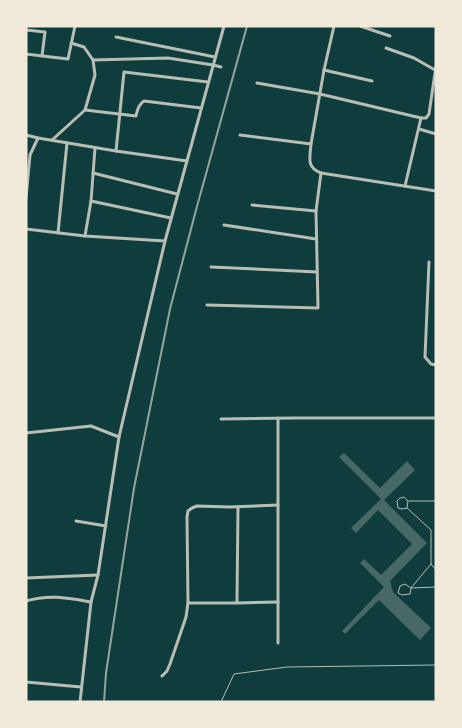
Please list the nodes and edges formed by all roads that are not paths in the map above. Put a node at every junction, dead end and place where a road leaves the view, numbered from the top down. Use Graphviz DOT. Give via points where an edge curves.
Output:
graph roads {
  1 [pos="75,26"];
  2 [pos="224,26"];
  3 [pos="334,26"];
  4 [pos="360,26"];
  5 [pos="26,30"];
  6 [pos="390,36"];
  7 [pos="116,37"];
  8 [pos="71,43"];
  9 [pos="386,48"];
  10 [pos="26,54"];
  11 [pos="42,56"];
  12 [pos="215,57"];
  13 [pos="93,60"];
  14 [pos="213,65"];
  15 [pos="221,67"];
  16 [pos="436,68"];
  17 [pos="324,70"];
  18 [pos="372,81"];
  19 [pos="208,82"];
  20 [pos="257,83"];
  21 [pos="320,94"];
  22 [pos="201,108"];
  23 [pos="85,110"];
  24 [pos="120,114"];
  25 [pos="421,118"];
  26 [pos="418,129"];
  27 [pos="436,134"];
  28 [pos="26,135"];
  29 [pos="240,135"];
  30 [pos="38,138"];
  31 [pos="52,140"];
  32 [pos="67,143"];
  33 [pos="310,144"];
  34 [pos="95,148"];
  35 [pos="116,151"];
  36 [pos="187,161"];
  37 [pos="93,172"];
  38 [pos="321,173"];
  39 [pos="404,186"];
  40 [pos="436,191"];
  41 [pos="177,194"];
  42 [pos="26,198"];
  43 [pos="91,201"];
  44 [pos="252,205"];
  45 [pos="316,211"];
  46 [pos="171,218"];
  47 [pos="224,225"];
  48 [pos="26,229"];
  49 [pos="58,233"];
  50 [pos="85,236"];
  51 [pos="316,239"];
  52 [pos="165,242"];
  53 [pos="429,262"];
  54 [pos="211,267"];
  55 [pos="317,272"];
  56 [pos="207,305"];
  57 [pos="436,365"];
  58 [pos="278,418"];
  59 [pos="436,418"];
  60 [pos="221,419"];
  61 [pos="26,433"];
  62 [pos="119,437"];
  63 [pos="408,501"];
  64 [pos="436,501"];
  65 [pos="278,505"];
  66 [pos="238,507"];
  67 [pos="407,508"];
  68 [pos="76,522"];
  69 [pos="106,526"];
  70 [pos="431,564"];
  71 [pos="436,570"];
  72 [pos="98,575"];
  73 [pos="26,578"];
  74 [pos="436,587"];
  75 [pos="411,588"];
  76 [pos="26,601"];
  77 [pos="91,602"];
  78 [pos="278,602"];
  79 [pos="188,603"];
  80 [pos="237,604"];
  81 [pos="278,642"];
  82 [pos="436,665"];
  83 [pos="162,676"];
  84 [pos="26,682"];
  85 [pos="82,687"];
  86 [pos="80,702"];
  87 [pos="221,702"];
  1 -- 8 [label="street"];
  2 -- 12 [label="street"];
  3 -- 17 [label="street"];
  4 -- 6 [label="street"];
  5 -- 11 [label="street" via="45,32"];
  7 -- 12 [label="street"];
  8 -- 11 [label="street" via="68,59"];
  8 -- 13 [label="street" via="84,47"];
  9 -- 16 [label="street"];
  10 -- 11 [label="street"];
  12 -- 14 [label="street"];
  13 -- 14 [label="street" via="168,58"];
  13 -- 23 [label="street" via="95,75"];
  14 -- 15 [label="street"];
  14 -- 19 [label="street"];
  16 -- 25 [label="street" via="428,114"];
  17 -- 18 [label="street"];
  17 -- 21 [label="street"];
  19 -- 22 [label="street"];
  19 -- 24 [label="street" via="124,72"];
  20 -- 21 [label="street"];
  21 -- 25 [label="street"];
  21 -- 33 [label="street"];
  22 -- 24 [label="street" via="144,101 136,116"];
  22 -- 36 [label="street"];
  23 -- 24 [label="street"];
  23 -- 31 [label="street"];
  24 -- 35 [label="street"];
  25 -- 26 [label="street"];
  26 -- 27 [label="street"];
  26 -- 39 [label="street"];
  28 -- 30 [label="street"];
  29 -- 33 [label="street"];
  30 -- 31 [label="street"];
  30 -- 42 [label="street" via="30,156"];
  31 -- 32 [label="street"];
  32 -- 34 [label="street"];
  32 -- 49 [label="street"];
  33 -- 38 [label="street" via="310,164"];
  34 -- 35 [label="street"];
  34 -- 37 [label="street"];
  35 -- 36 [label="street"];
  36 -- 41 [label="street"];
  37 -- 41 [label="street"];
  37 -- 43 [label="street"];
  38 -- 39 [label="street"];
  38 -- 45 [label="street"];
  39 -- 40 [label="street"];
  41 -- 46 [label="street"];
  43 -- 46 [label="street"];
  43 -- 50 [label="street"];
  44 -- 45 [label="street"];
  45 -- 51 [label="street"];
  46 -- 52 [label="street"];
  47 -- 51 [label="street"];
  48 -- 49 [label="street"];
  49 -- 50 [label="street"];
  50 -- 52 [label="street"];
  51 -- 55 [label="street"];
  52 -- 62 [label="street"];
  53 -- 57 [label="street" via="425,357"];
  54 -- 55 [label="street"];
  55 -- 56 [label="street" via="318,308"];
  58 -- 59 [label="street"];
  58 -- 60 [label="street"];
  58 -- 65 [label="street"];
  61 -- 62 [label="street" via="91,426"];
  62 -- 69 [label="street"];
  63 -- 64 [label="lane"];
  63 -- 67 [label="lane"];
  63 -- 67 [label="lane" via="404,497 397,501 398,508"];
  65 -- 66 [label="street"];
  65 -- 78 [label="street"];
  66 -- 79 [label="street" via="197,506 188,512"];
  66 -- 80 [label="street"];
  67 -- 70 [label="lane" via="431,530"];
  68 -- 69 [label="street"];
  69 -- 72 [label="street"];
  70 -- 71 [label="lane"];
  70 -- 75 [label="lane"];
  72 -- 73 [label="street"];
  72 -- 77 [label="street"];
  74 -- 75 [label="lane"];
  75 -- 75 [label="lane" via="410,594 398,593 400,586 405,584"];
  76 -- 77 [label="street" via="55,597"];
  77 -- 85 [label="street"];
  78 -- 80 [label="street"];
  78 -- 81 [label="street"];
  79 -- 80 [label="street"];
  79 -- 83 [label="street" via="170,664"];
  82 -- 87 [label="lane" via="287,667 234,674"];
  84 -- 85 [label="street"];
  85 -- 86 [label="street"];
}
